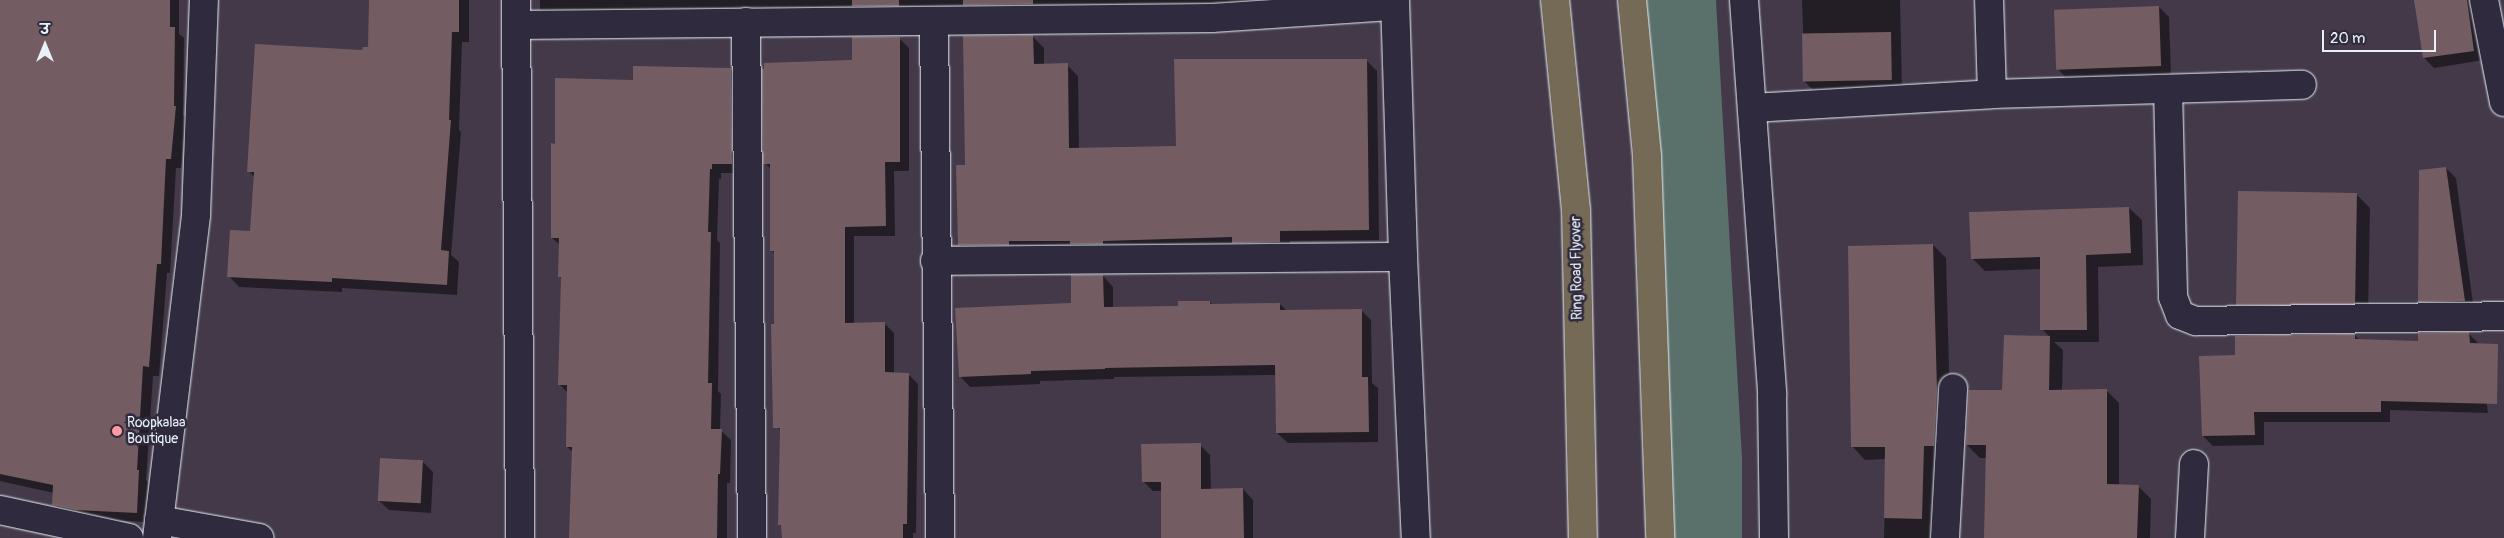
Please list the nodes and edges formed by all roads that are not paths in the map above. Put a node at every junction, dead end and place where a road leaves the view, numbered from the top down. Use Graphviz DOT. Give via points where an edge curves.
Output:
graph roads {
  1 [pos="204,0"];
  2 [pos="1555,0"];
  3 [pos="1632,0"];
  4 [pos="1744,0"];
  5 [pos="1989,0"];
  6 [pos="2484,0"];
  7 [pos="1395,3"];
  8 [pos="1211,9"];
  9 [pos="516,12"];
  10 [pos="746,22"];
  11 [pos="934,22"];
  12 [pos="2497,28"];
  13 [pos="2302,85"];
  14 [pos="2168,89"];
  15 [pos="1992,94"];
  16 [pos="2504,102"];
  17 [pos="1752,108"];
  18 [pos="1403,257"];
  19 [pos="935,261"];
  20 [pos="2504,316"];
  21 [pos="1953,388"];
  22 [pos="2194,464"];
  23 [pos="0,510"];
  24 [pos="158,529"];
  25 [pos="129,538"];
  26 [pos="259,538"];
  27 [pos="520,538"];
  28 [pos="752,538"];
  29 [pos="940,538"];
  30 [pos="1416,538"];
  31 [pos="1583,538"];
  32 [pos="1660,538"];
  33 [pos="1774,538"];
  34 [pos="1946,538"];
  35 [pos="2190,538"];
  1 -- 24 [label="street" via="196,215"];
  2 -- 31 [label="main road, Ring Road Flyover" via="1576,210"];
  3 -- 32 [label="main road" via="1647,157"];
  4 -- 17 [label="street"];
  5 -- 15 [label="street"];
  6 -- 12 [label="street"];
  7 -- 8 [label="street"];
  7 -- 18 [label="street"];
  8 -- 11 [label="street"];
  9 -- 10 [label="street"];
  9 -- 27 [label="street"];
  10 -- 11 [label="street"];
  10 -- 28 [label="street"];
  11 -- 19 [label="street"];
  12 -- 16 [label="street"];
  13 -- 14 [label="street"];
  14 -- 15 [label="street"];
  14 -- 20 [label="street" via="2173,298 2180,315 2196,322"];
  15 -- 17 [label="street"];
  17 -- 33 [label="street" via="1772,395"];
  18 -- 19 [label="street"];
  18 -- 30 [label="street"];
  19 -- 29 [label="street"];
  21 -- 34 [label="street"];
  22 -- 35 [label="street"];
  23 -- 25 [label="street"];
  24 -- 26 [label="street"];
}
